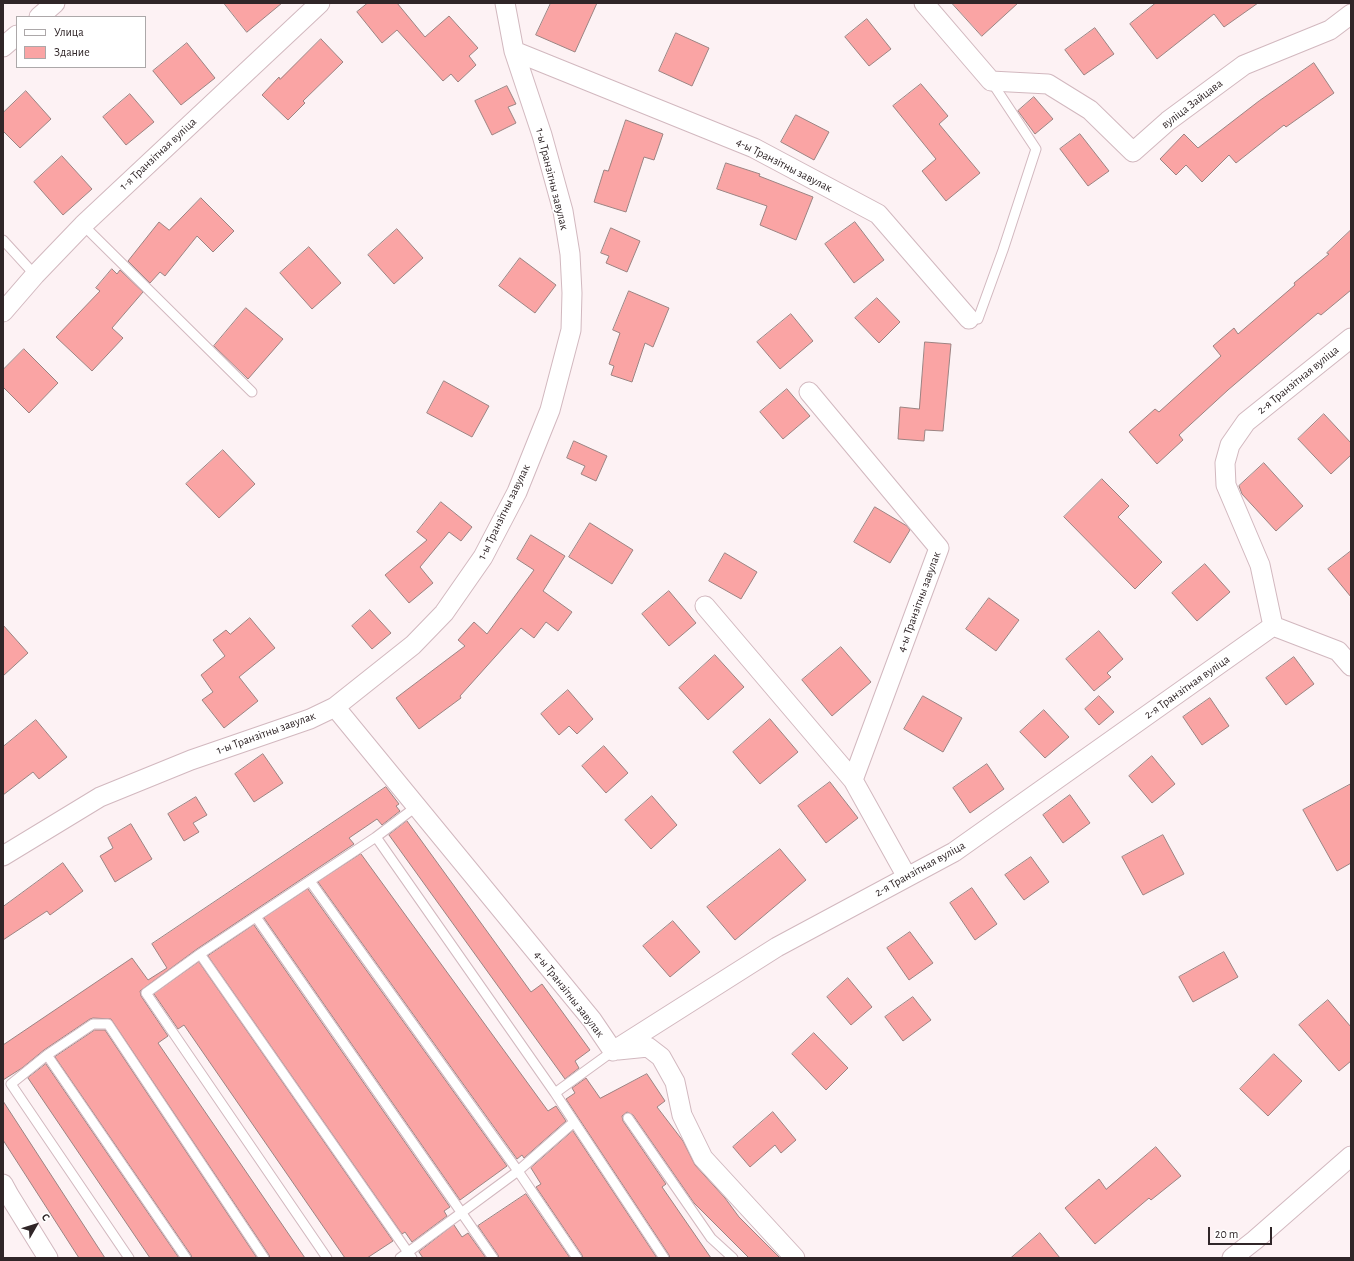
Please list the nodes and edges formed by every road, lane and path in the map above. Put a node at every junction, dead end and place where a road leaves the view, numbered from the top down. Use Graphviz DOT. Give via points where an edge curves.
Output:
graph roads {
  1 [pos="55,3"];
  2 [pos="320,3"];
  3 [pos="504,3"];
  4 [pos="924,3"];
  5 [pos="1351,14"];
  6 [pos="40,16"];
  7 [pos="16,37"];
  8 [pos="3,47"];
  9 [pos="514,51"];
  10 [pos="990,81"];
  11 [pos="83,226"];
  12 [pos="3,240"];
  13 [pos="35,276"];
  14 [pos="3,312"];
  15 [pos="969,319"];
  16 [pos="1351,338"];
  17 [pos="252,392"];
  18 [pos="809,392"];
  19 [pos="705,606"];
  20 [pos="1273,626"];
  21 [pos="1351,666"];
  22 [pos="335,707"];
  23 [pos="854,780"];
  24 [pos="417,806"];
  25 [pos="376,837"];
  26 [pos="3,856"];
  27 [pos="907,877"];
  28 [pos="310,881"];
  29 [pos="256,917"];
  30 [pos="200,954"];
  31 [pos="613,1051"];
  32 [pos="47,1055"];
  33 [pos="554,1093"];
  34 [pos="628,1118"];
  35 [pos="574,1122"];
  36 [pos="1351,1156"];
  37 [pos="518,1171"];
  38 [pos="3,1184"];
  39 [pos="463,1213"];
  40 [pos="410,1255"];
  41 [pos="48,1258"];
  42 [pos="129,1258"];
  43 [pos="186,1258"];
  44 [pos="264,1258"];
  45 [pos="327,1258"];
  46 [pos="400,1258"];
  47 [pos="494,1258"];
  48 [pos="577,1258"];
  49 [pos="664,1258"];
  50 [pos="732,1258"];
  51 [pos="795,1258"];
  52 [pos="1232,1258"];
  1 -- 6 [label="street"];
  2 -- 11 [label="street, 1-я Транзітная вуліца"];
  3 -- 9 [label="street, 1-ы Транзітны завулак"];
  4 -- 10 [label="street"];
  5 -- 10 [label="street, вуліца Зайцава" via="1330,30 1244,65 1168,121 1133,152 1090,110 1048,84"];
  7 -- 8 [label="street"];
  9 -- 15 [label="street, 4-ы Транзітны завулак" via="754,148 878,214"];
  9 -- 22 [label="street, 1-ы Транзітны завулак" via="542,135 563,211 570,254 571,330 552,403 516,492 483,557 444,613 413,645"];
  10 -- 15 [label="lane" via="1036,149 978,319"];
  11 -- 13 [label="street, 1-я Транзітная вуліца"];
  11 -- 17 [label="lane"];
  12 -- 13 [label="lane"];
  13 -- 14 [label="street, 1-я Транзітная вуліца"];
  16 -- 20 [label="street, 2-я Транзітная вуліца" via="1246,422 1230,445 1225,463 1226,485 1260,565"];
  18 -- 23 [label="street, 4-ы Транзітны завулак" via="939,548"];
  19 -- 23 [label="street"];
  20 -- 21 [label="street" via="1338,651"];
  20 -- 27 [label="street, 2-я Транзітная вуліца" via="954,852"];
  22 -- 24 [label="street, 4-ы Транзітны завулак"];
  22 -- 26 [label="street, 1-ы Транзітны завулак" via="310,719 191,760 100,797"];
  23 -- 27 [label="street"];
  24 -- 25 [label="lane"];
  24 -- 31 [label="street, 4-ы Транзітны завулак" via="592,1020"];
  25 -- 28 [label="lane"];
  25 -- 33 [label="lane"];
  27 -- 31 [label="street, 2-я Транзітная вуліца" via="777,947"];
  28 -- 29 [label="lane"];
  28 -- 37 [label="lane"];
  29 -- 30 [label="lane"];
  29 -- 39 [label="lane"];
  30 -- 40 [label="lane"];
  30 -- 45 [label="lane" via="146,993"];
  31 -- 33 [label="lane"];
  31 -- 51 [label="street" via="648,1047 661,1058 675,1082 682,1115 703,1158"];
  32 -- 42 [label="lane" via="11,1084"];
  32 -- 43 [label="lane"];
  32 -- 44 [label="lane" via="93,1024 108,1024"];
  33 -- 35 [label="lane"];
  34 -- 50 [label="lane" via="711,1238"];
  35 -- 37 [label="lane"];
  35 -- 49 [label="lane"];
  36 -- 52 [label="street"];
  37 -- 39 [label="lane"];
  37 -- 48 [label="lane"];
  38 -- 41 [label="street"];
  39 -- 40 [label="lane"];
  39 -- 47 [label="lane"];
  40 -- 46 [label="lane"];
}
